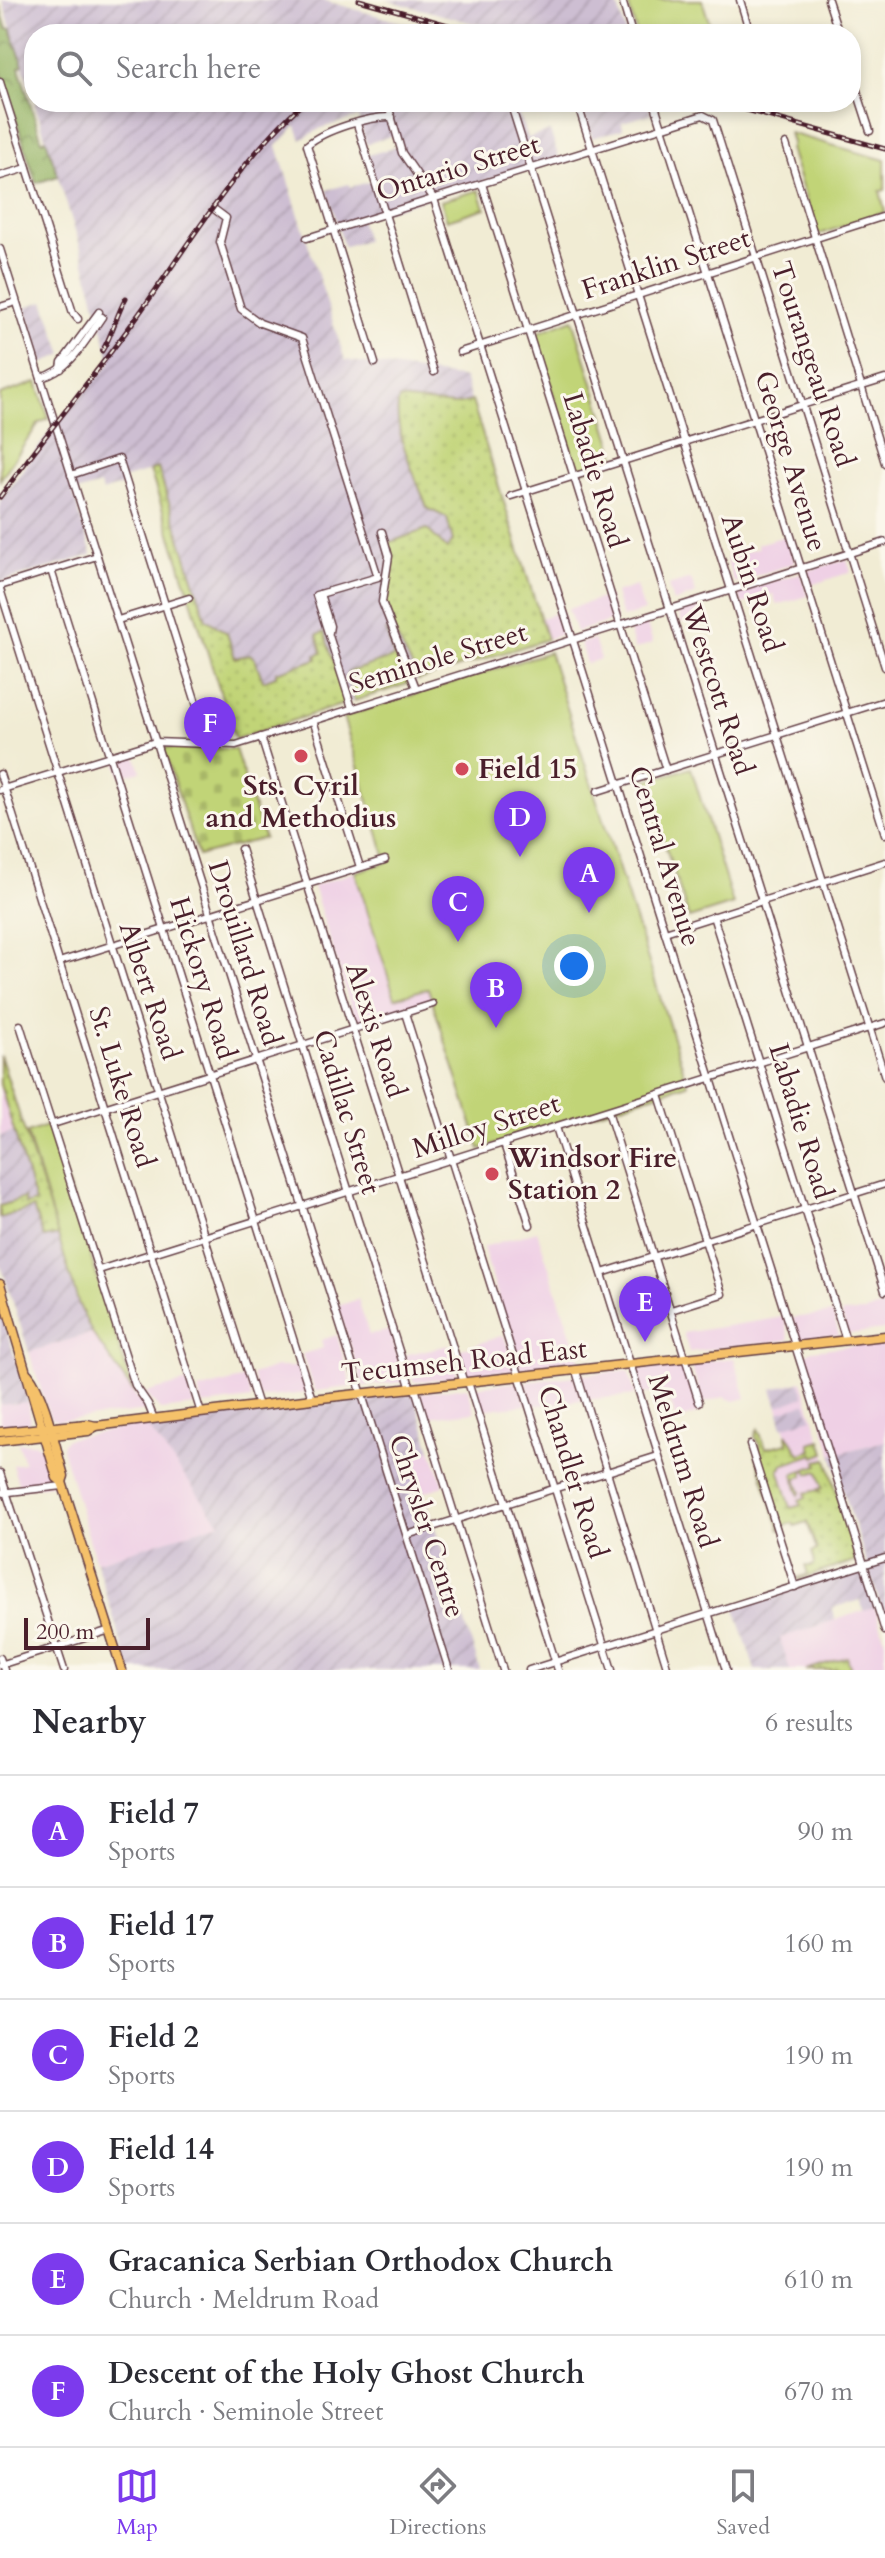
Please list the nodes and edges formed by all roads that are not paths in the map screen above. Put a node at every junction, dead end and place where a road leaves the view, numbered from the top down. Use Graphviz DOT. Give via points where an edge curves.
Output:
graph roads {
  1 [pos="622,0"];
  2 [pos="740,0"];
  3 [pos="828,0"];
  4 [pos="629,24"];
  5 [pos="747,24"];
  6 [pos="836,24"];
  7 [pos="0,82"];
  8 [pos="861,103"];
  9 [pos="390,112"];
  10 [pos="513,112"];
  11 [pos="580,112"];
  12 [pos="657,112"];
  13 [pos="392,117"];
  14 [pos="713,120"];
  15 [pos="357,124"];
  16 [pos="662,129"];
  17 [pos="870,131"];
  18 [pos="786,144"];
  19 [pos="593,150"];
  20 [pos="27,168"];
  21 [pos="531,169"];
  22 [pos="0,176"];
  23 [pos="482,184"];
  24 [pos="434,199"];
  25 [pos="214,209"];
  26 [pos="385,214"];
  27 [pos="884,218"];
  28 [pos="333,230"];
  29 [pos="307,238"];
  30 [pos="816,240"];
  31 [pos="0,249"];
  32 [pos="756,258"];
  33 [pos="708,273"];
  34 [pos="638,295"];
  35 [pos="16,302"];
  36 [pos="0,307"];
  37 [pos="101,314"];
  38 [pos="577,315"];
  39 [pos="78,319"];
  40 [pos="528,330"];
  41 [pos="481,345"];
  42 [pos="460,352"];
  43 [pos="375,363"];
  44 [pos="434,372"];
  45 [pos="41,378"];
  46 [pos="885,379"];
  47 [pos="861,387"];
  48 [pos="803,405"];
  49 [pos="755,420"];
  50 [pos="684,442"];
  51 [pos="623,461"];
  52 [pos="885,463"];
  53 [pos="71,475"];
  54 [pos="574,477"];
  55 [pos="527,491"];
  56 [pos="511,496"];
  57 [pos="382,532"];
  58 [pos="885,542"];
  59 [pos="849,553"];
  60 [pos="97,556"];
  61 [pos="801,567"];
  62 [pos="51,570"];
  63 [pos="0,587"];
  64 [pos="731,589"];
  65 [pos="189,598"];
  66 [pos="165,606"];
  67 [pos="669,608"];
  68 [pos="118,620"];
  69 [pos="620,624"];
  70 [pos="574,639"];
  71 [pos="885,667"];
  72 [pos="416,688"];
  73 [pos="885,701"];
  74 [pos="352,708"];
  75 [pos="847,713"];
  76 [pos="313,720"];
  77 [pos="777,735"];
  78 [pos="261,737"];
  79 [pos="155,742"];
  80 [pos="209,744"];
  81 [pos="716,754"];
  82 [pos="110,756"];
  83 [pos="666,770"];
  84 [pos="58,772"];
  85 [pos="0,774"];
  86 [pos="619,784"];
  87 [pos="2,790"];
  88 [pos="598,791"];
  89 [pos="885,834"];
  90 [pos="241,849"];
  91 [pos="385,860"];
  92 [pos="885,862"];
  93 [pos="360,867"];
  94 [pos="823,881"];
  95 [pos="307,883"];
  96 [pos="257,899"];
  97 [pos="762,900"];
  98 [pos="210,914"];
  99 [pos="713,916"];
  100 [pos="164,929"];
  101 [pos="665,932"];
  102 [pos="112,945"];
  103 [pos="59,962"];
  104 [pos="433,1004"];
  105 [pos="405,1013"];
  106 [pos="885,1023"];
  107 [pos="20,1025"];
  108 [pos="870,1028"];
  109 [pos="353,1030"];
  110 [pos="303,1046"];
  111 [pos="808,1047"];
  112 [pos="256,1060"];
  113 [pos="759,1063"];
  114 [pos="210,1075"];
  115 [pos="885,1077"];
  116 [pos="711,1078"];
  117 [pos="159,1091"];
  118 [pos="659,1095"];
  119 [pos="105,1108"];
  120 [pos="608,1111"];
  121 [pos="53,1124"];
  122 [pos="556,1127"];
  123 [pos="504,1144"];
  124 [pos="451,1160"];
  125 [pos="399,1177"];
  126 [pos="885,1184"];
  127 [pos="349,1193"];
  128 [pos="854,1194"];
  129 [pos="302,1207"];
  130 [pos="805,1209"];
  131 [pos="257,1222"];
  132 [pos="757,1224"];
  133 [pos="530,1225"];
  134 [pos="205,1238"];
  135 [pos="705,1240"];
  136 [pos="151,1254"];
  137 [pos="654,1257"];
  138 [pos="99,1270"];
  139 [pos="602,1273"];
  140 [pos="0,1284"];
  141 [pos="885,1291"];
  142 [pos="671,1310"];
  143 [pos="885,1336"];
  144 [pos="846,1340"];
  145 [pos="796,1346"];
  146 [pos="686,1358"];
  147 [pos="630,1364"];
  148 [pos="576,1371"];
  149 [pos="28,1374"];
  150 [pos="520,1377"];
  151 [pos="466,1382"];
  152 [pos="413,1388"];
  153 [pos="362,1395"];
  154 [pos="312,1399"];
  155 [pos="699,1402"];
  156 [pos="258,1406"];
  157 [pos="36,1408"];
  158 [pos="201,1413"];
  159 [pos="154,1419"];
  160 [pos="96,1426"];
  161 [pos="0,1432"];
  162 [pos="48,1432"];
  163 [pos="24,1434"];
  164 [pos="69,1434"];
  165 [pos="0,1441"];
  166 [pos="750,1445"];
  167 [pos="54,1453"];
  168 [pos="658,1456"];
  169 [pos="606,1472"];
  170 [pos="0,1473"];
  171 [pos="62,1484"];
  172 [pos="555,1488"];
  173 [pos="3,1493"];
  174 [pos="506,1504"];
  175 [pos="456,1520"];
  176 [pos="407,1535"];
  177 [pos="885,1558"];
  178 [pos="864,1565"];
  179 [pos="795,1587"];
  180 [pos="708,1614"];
  181 [pos="110,1630"];
  182 [pos="656,1630"];
  183 [pos="885,1631"];
  184 [pos="604,1646"];
  185 [pos="56,1647"];
  186 [pos="556,1662"];
  187 [pos="1,1664"];
  188 [pos="64,1670"];
  189 [pos="122,1670"];
  190 [pos="449,1670"];
  191 [pos="503,1670"];
  192 [pos="529,1670"];
  193 [pos="558,1670"];
  194 [pos="612,1670"];
  195 [pos="668,1670"];
  196 [pos="726,1670"];
  1 -- 4 [label="street"];
  2 -- 5 [label="street"];
  3 -- 6 [label="street"];
  7 -- 20 [label="street"];
  8 -- 17 [label="street"];
  9 -- 13 [label="street, Central Avenue"];
  10 -- 21 [label="street, Westcott Road"];
  11 -- 19 [label="street, Aubin Road"];
  12 -- 16 [label="street, George Avenue"];
  13 -- 15 [label="street"];
  13 -- 24 [label="street, Central Avenue" via="402,153"];
  14 -- 16 [label="street, Ontario Street" via="703,115"];
  14 -- 32 [label="street, Tourangeau Road"];
  15 -- 26 [label="street"];
  15 -- 28 [label="street" via="307,145"];
  16 -- 19 [label="street, Ontario Street"];
  16 -- 33 [label="street, George Avenue"];
  18 -- 30 [label="street"];
  19 -- 21 [label="street, Ontario Street"];
  19 -- 34 [label="street, Aubin Road"];
  20 -- 22 [label="street"];
  20 -- 39 [label="street"];
  21 -- 23 [label="street, Ontario Street"];
  21 -- 38 [label="street, Westcott Road"];
  23 -- 24 [label="street, Ontario Street"];
  23 -- 40 [label="street, Labadie Road"];
  24 -- 26 [label="street, Ontario Street"];
  24 -- 41 [label="street, Central Avenue"];
  25 -- 74 [label="street" via="226,218 220,242 241,309 260,323 302,338 378,577 320,594"];
  26 -- 28 [label="street, Ontario Street"];
  26 -- 44 [label="street"];
  27 -- 30 [label="street, Franklin Street"];
  28 -- 29 [label="street, Ontario Street"];
  28 -- 43 [label="street"];
  30 -- 32 [label="street, Franklin Street"];
  30 -- 47 [label="street"];
  31 -- 35 [label="street, Drouillard Road"];
  32 -- 33 [label="street, Franklin Street"];
  32 -- 48 [label="street, Tourangeau Road"];
  33 -- 34 [label="street, Franklin Street"];
  33 -- 49 [label="street, George Avenue"];
  34 -- 38 [label="street, Franklin Street"];
  34 -- 50 [label="street, Aubin Road"];
  35 -- 36 [label="street"];
  35 -- 45 [label="street, Drouillard Road"];
  37 -- 45 [label="street" via="61,369"];
  38 -- 40 [label="street, Franklin Street"];
  38 -- 51 [label="street, Westcott Road"];
  40 -- 41 [label="street, Franklin Street"];
  40 -- 54 [label="street, Labadie Road"];
  41 -- 42 [label="street, Franklin Street"];
  41 -- 55 [label="street, Central Avenue"];
  45 -- 53 [label="street, Drouillard Road"];
  46 -- 47 [label="street"];
  47 -- 48 [label="street"];
  47 -- 52 [label="street"];
  48 -- 49 [label="street"];
  48 -- 59 [label="street, Tourangeau Road"];
  49 -- 50 [label="street"];
  49 -- 61 [label="street, George Avenue"];
  50 -- 51 [label="street"];
  50 -- 64 [label="street, Aubin Road"];
  51 -- 54 [label="street"];
  51 -- 67 [label="street, Westcott Road"];
  53 -- 60 [label="street, Drouillard Road"];
  53 -- 66 [label="street" via="119,459"];
  54 -- 55 [label="street"];
  54 -- 69 [label="street, Labadie Road"];
  55 -- 56 [label="street"];
  55 -- 70 [label="street, Central Avenue"];
  57 -- 72 [label="street" via="389,556 382,602"];
  58 -- 59 [label="street, Seminole Street"];
  59 -- 61 [label="street, Seminole Street"];
  59 -- 71 [label="street, Tourangeau Road"];
  60 -- 62 [label="street"];
  60 -- 68 [label="street, Drouillard Road"];
  61 -- 64 [label="street, Seminole Street"];
  61 -- 75 [label="street, George Avenue"];
  62 -- 63 [label="street"];
  62 -- 82 [label="street, Hickory Road"];
  63 -- 84 [label="street, Albert Road"];
  64 -- 67 [label="street, Seminole Street"];
  64 -- 77 [label="street, Aubin Road"];
  65 -- 66 [label="street"];
  66 -- 68 [label="street"];
  66 -- 80 [label="street"];
  67 -- 69 [label="street, Seminole Street"];
  67 -- 81 [label="street, Westcott Road"];
  68 -- 79 [label="street, Drouillard Road"];
  69 -- 70 [label="street, Seminole Street"];
  69 -- 83 [label="street, Labadie Road"];
  70 -- 72 [label="street, Seminole Street"];
  70 -- 86 [label="street, Central Avenue"];
  72 -- 74 [label="street, Seminole Street"];
  73 -- 75 [label="street"];
  74 -- 76 [label="street, Seminole Street"];
  75 -- 77 [label="street"];
  75 -- 89 [label="street, George Avenue"];
  76 -- 78 [label="street, Seminole Street"];
  76 -- 93 [label="street"];
  77 -- 81 [label="street"];
  77 -- 94 [label="street, Aubin Road"];
  78 -- 80 [label="street, Seminole Street" via="236,745"];
  78 -- 95 [label="street, Alexis Road"];
  79 -- 80 [label="street, Seminole Street"];
  79 -- 82 [label="street, Seminole Street"];
  79 -- 98 [label="street, Drouillard Road"];
  81 -- 83 [label="street"];
  81 -- 97 [label="street, Westcott Road"];
  82 -- 84 [label="street, Seminole Street"];
  82 -- 100 [label="street, Hickory Road"];
  83 -- 86 [label="street"];
  84 -- 87 [label="street, Seminole Street"];
  84 -- 102 [label="street, Albert Road"];
  85 -- 87 [label="street, St. Luke Road"];
  86 -- 88 [label="street"];
  86 -- 101 [label="street, Central Avenue"];
  87 -- 103 [label="street, St. Luke Road"];
  90 -- 96 [label="street, Cadillac Street"];
  91 -- 93 [label="street"];
  92 -- 94 [label="street"];
  93 -- 95 [label="street"];
  94 -- 97 [label="street"];
  94 -- 108 [label="street, Aubin Road"];
  95 -- 96 [label="street"];
  95 -- 109 [label="street, Alexis Road"];
  96 -- 98 [label="street"];
  96 -- 110 [label="street, Cadillac Street"];
  97 -- 99 [label="street"];
  97 -- 111 [label="street, Westcott Road"];
  98 -- 100 [label="street"];
  98 -- 112 [label="street, Drouillard Road"];
  99 -- 101 [label="street"];
  99 -- 113 [label="street, Labadie Road"];
  100 -- 102 [label="street"];
  100 -- 114 [label="street, Hickory Road"];
  101 -- 116 [label="street, Central Avenue"];
  102 -- 103 [label="street"];
  102 -- 117 [label="street, Albert Road"];
  103 -- 119 [label="street, St. Luke Road"];
  104 -- 105 [label="street"];
  105 -- 109 [label="street"];
  105 -- 124 [label="street, Chandler Road"];
  106 -- 108 [label="street, Milloy Street"];
  107 -- 121 [label="street"];
  108 -- 111 [label="street, Milloy Street"];
  108 -- 115 [label="street, Aubin Road"];
  109 -- 110 [label="street"];
  109 -- 125 [label="street, Alexis Road"];
  110 -- 112 [label="street"];
  110 -- 127 [label="street, Cadillac Street"];
  111 -- 113 [label="street, Milloy Street"];
  111 -- 128 [label="street, Westcott Road"];
  112 -- 114 [label="street"];
  112 -- 129 [label="street, Drouillard Road"];
  113 -- 116 [label="street, Milloy Street"];
  113 -- 130 [label="street, Labadie Road"];
  114 -- 117 [label="street"];
  114 -- 131 [label="street, Hickory Road"];
  116 -- 118 [label="street, Milloy Street"];
  116 -- 132 [label="street, Central Avenue"];
  117 -- 119 [label="street"];
  117 -- 134 [label="street, Albert Road"];
  118 -- 120 [label="street, Milloy Street"];
  118 -- 135 [label="street"];
  119 -- 121 [label="street"];
  119 -- 136 [label="street, St. Luke Road"];
  120 -- 122 [label="street, Milloy Street"];
  120 -- 137 [label="street"];
  121 -- 138 [label="street"];
  122 -- 123 [label="street, Milloy Street"];
  122 -- 139 [label="street, Meldrum Road"];
  123 -- 124 [label="street, Milloy Street"];
  123 -- 133 [label="street"];
  124 -- 125 [label="street, Milloy Street"];
  124 -- 150 [label="street, Chandler Road"];
  125 -- 127 [label="street, Milloy Street"];
  125 -- 151 [label="street, Alexis Road"];
  126 -- 128 [label="street"];
  127 -- 129 [label="street, Milloy Street"];
  127 -- 152 [label="street, Cadillac Street"];
  128 -- 130 [label="street"];
  128 -- 141 [label="street, Westcott Road"];
  129 -- 131 [label="street, Milloy Street"];
  129 -- 153 [label="street, Drouillard Road"];
  130 -- 132 [label="street"];
  130 -- 144 [label="street, Labadie Road"];
  131 -- 134 [label="street, Milloy Street"];
  131 -- 154 [label="street, Hickory Road"];
  132 -- 135 [label="street"];
  132 -- 145 [label="street, Central Avenue"];
  134 -- 136 [label="street, Milloy Street"];
  134 -- 156 [label="street, Albert Road"];
  135 -- 137 [label="street"];
  135 -- 142 [label="street" via="722,1294"];
  136 -- 138 [label="street, Milloy Street"];
  136 -- 158 [label="street, St. Luke Road"];
  137 -- 139 [label="street"];
  137 -- 142 [label="street"];
  138 -- 159 [label="street" via="135,1385"];
  139 -- 147 [label="street, Meldrum Road"];
  140 -- 149 [label="main road"];
  142 -- 146 [label="street"];
  143 -- 144 [label="main road, Tecumseh Road East"];
  144 -- 145 [label="main road, Tecumseh Road East"];
  145 -- 146 [label="main road, Tecumseh Road East"];
  145 -- 178 [label="street, Central Avenue"];
  146 -- 147 [label="main road, Tecumseh Road East"];
  146 -- 155 [label="street"];
  147 -- 148 [label="main road, Tecumseh Road East"];
  147 -- 168 [label="street, Meldrum Road"];
  148 -- 150 [label="main road, Tecumseh Road East"];
  148 -- 169 [label="street"];
  149 -- 157 [label="main road"];
  149 -- 162 [label="main road" via="35,1381"];
  150 -- 151 [label="main road, Tecumseh Road East"];
  150 -- 172 [label="street, Chandler Road"];
  151 -- 152 [label="main road, Tecumseh Road East"];
  151 -- 174 [label="street, Alexis Road"];
  152 -- 153 [label="main road, Tecumseh Road East"];
  152 -- 175 [label="street, Cadillac Street"];
  153 -- 154 [label="main road, Tecumseh Road East"];
  153 -- 176 [label="street, Chrysler Centre"];
  154 -- 156 [label="main road, Tecumseh Road East"];
  156 -- 158 [label="main road, Tecumseh Road East"];
  157 -- 162 [label="main road"];
  157 -- 163 [label="main road"];
  158 -- 159 [label="main road, Tecumseh Road East"];
  159 -- 160 [label="main road, Tecumseh Road East"];
  160 -- 162 [label="main road, Tecumseh Road East"];
  160 -- 164 [label="main road, Tecumseh Road East"];
  161 -- 163 [label="main road, Tecumseh Road East"];
  162 -- 163 [label="main road, Tecumseh Road East"];
  162 -- 164 [label="main road, Tecumseh Road East"];
  162 -- 167 [label="main road"];
  163 -- 165 [label="main road, Tecumseh Road East"];
  163 -- 167 [label="main road"];
  164 -- 167 [label="main road"];
  166 -- 179 [label="street"];
  167 -- 171 [label="main road"];
  168 -- 169 [label="street"];
  168 -- 180 [label="street, Meldrum Road"];
  169 -- 172 [label="street"];
  169 -- 182 [label="street"];
  170 -- 173 [label="street"];
  171 -- 173 [label="street"];
  171 -- 181 [label="main road"];
  172 -- 174 [label="street"];
  172 -- 184 [label="street, Chandler Road"];
  173 -- 185 [label="street"];
  174 -- 175 [label="street"];
  174 -- 186 [label="street, Alexis Road"];
  175 -- 176 [label="street"];
  175 -- 191 [label="street, Cadillac Street"];
  176 -- 190 [label="street, Chrysler Centre"];
  177 -- 178 [label="street"];
  178 -- 179 [label="street"];
  178 -- 183 [label="street, Central Avenue"];
  179 -- 180 [label="street"];
  180 -- 182 [label="street"];
  180 -- 196 [label="street, Meldrum Road"];
  181 -- 185 [label="street"];
  181 -- 189 [label="main road"];
  182 -- 184 [label="street"];
  182 -- 195 [label="street"];
  184 -- 186 [label="street"];
  184 -- 194 [label="street, Chandler Road"];
  185 -- 187 [label="street"];
  185 -- 188 [label="street"];
  186 -- 192 [label="street"];
  186 -- 193 [label="street, Alexis Road"];
}
